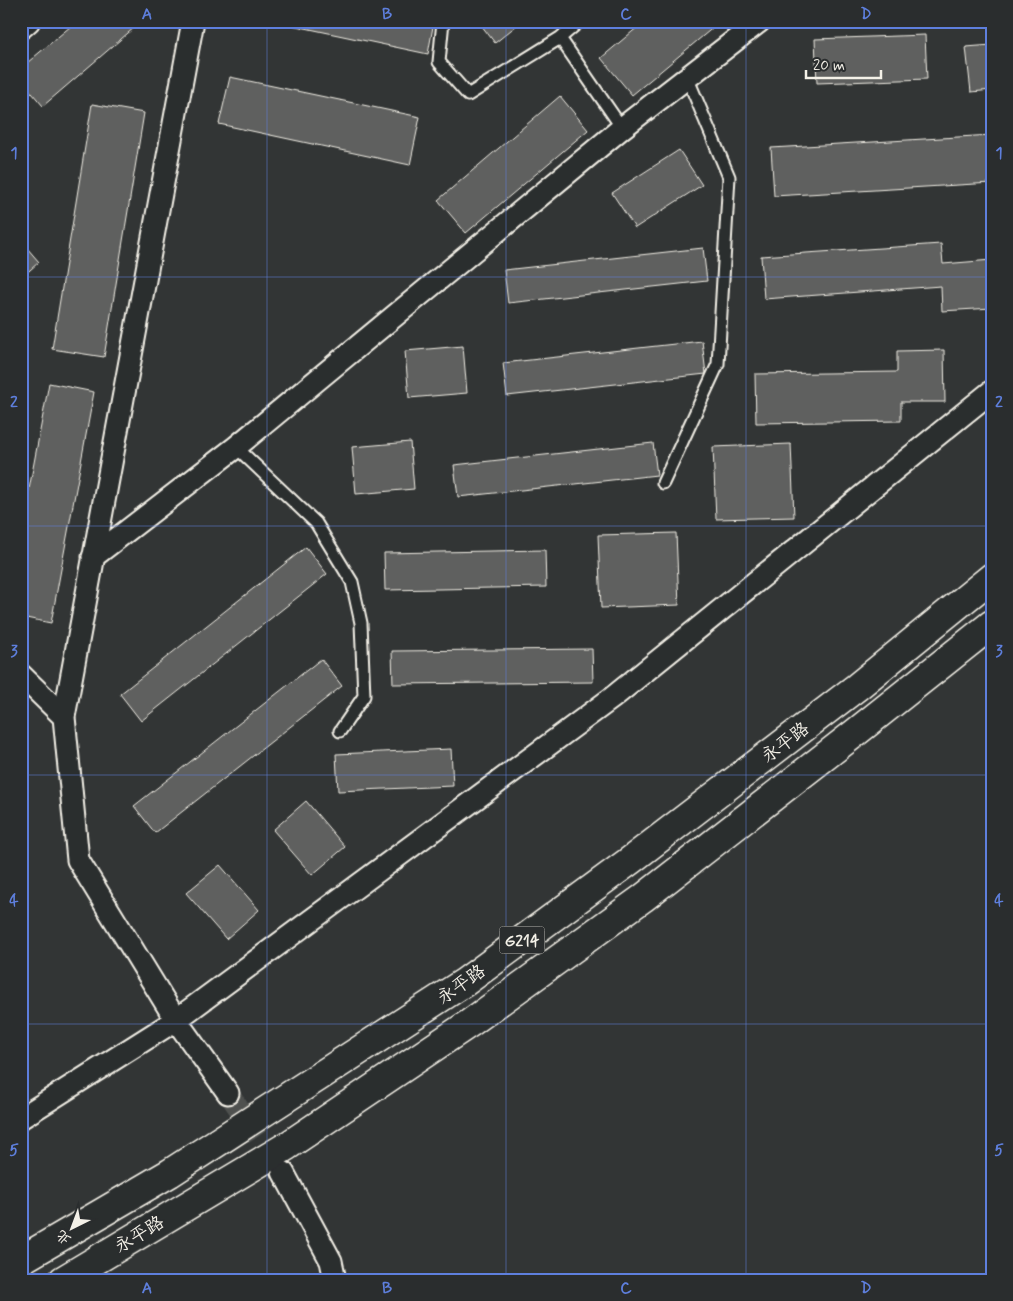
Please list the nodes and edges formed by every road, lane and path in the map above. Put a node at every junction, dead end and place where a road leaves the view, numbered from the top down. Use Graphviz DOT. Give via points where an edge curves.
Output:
graph roads {
  1 [pos="29,21"];
  2 [pos="193,21"];
  3 [pos="443,21"];
  4 [pos="580,21"];
  5 [pos="760,21"];
  6 [pos="21,28"];
  7 [pos="560,38"];
  8 [pos="687,77"];
  9 [pos="622,128"];
  10 [pos="992,391"];
  11 [pos="236,447"];
  12 [pos="663,483"];
  13 [pos="93,557"];
  14 [pos="992,577"];
  15 [pos="992,624"];
  16 [pos="21,675"];
  17 [pos="64,717"];
  18 [pos="340,731"];
  19 [pos="176,1020"];
  20 [pos="228,1093"];
  21 [pos="21,1118"];
  22 [pos="283,1172"];
  23 [pos="21,1260"];
  24 [pos="92,1272"];
  25 [pos="63,1280"];
  26 [pos="335,1280"];
  1 -- 6 [label="street"];
  2 -- 13 [label="street"];
  3 -- 7 [label="lane" via="439,62 468,94"];
  4 -- 7 [label="lane"];
  5 -- 8 [label="street"];
  7 -- 9 [label="lane"];
  8 -- 9 [label="street"];
  8 -- 12 [label="lane" via="729,177 727,216 718,364"];
  9 -- 11 [label="street"];
  10 -- 19 [label="street" via="612,698"];
  11 -- 13 [label="street"];
  11 -- 18 [label="lane" via="316,522 352,582 361,623 364,696"];
  13 -- 17 [label="street"];
  14 -- 23 [label="highway, 永平路 / G214" via="849,693 465,982 170,1173"];
  15 -- 24 [label="highway, 永平路 / G214" via="651,892 470,1023"];
  16 -- 17 [label="street"];
  17 -- 19 [label="street" via="78,860"];
  19 -- 20 [label="street"];
  19 -- 21 [label="street"];
  22 -- 26 [label="street" via="331,1261"];
  24 -- 25 [label="highway, 永平路 / G214"];
}
